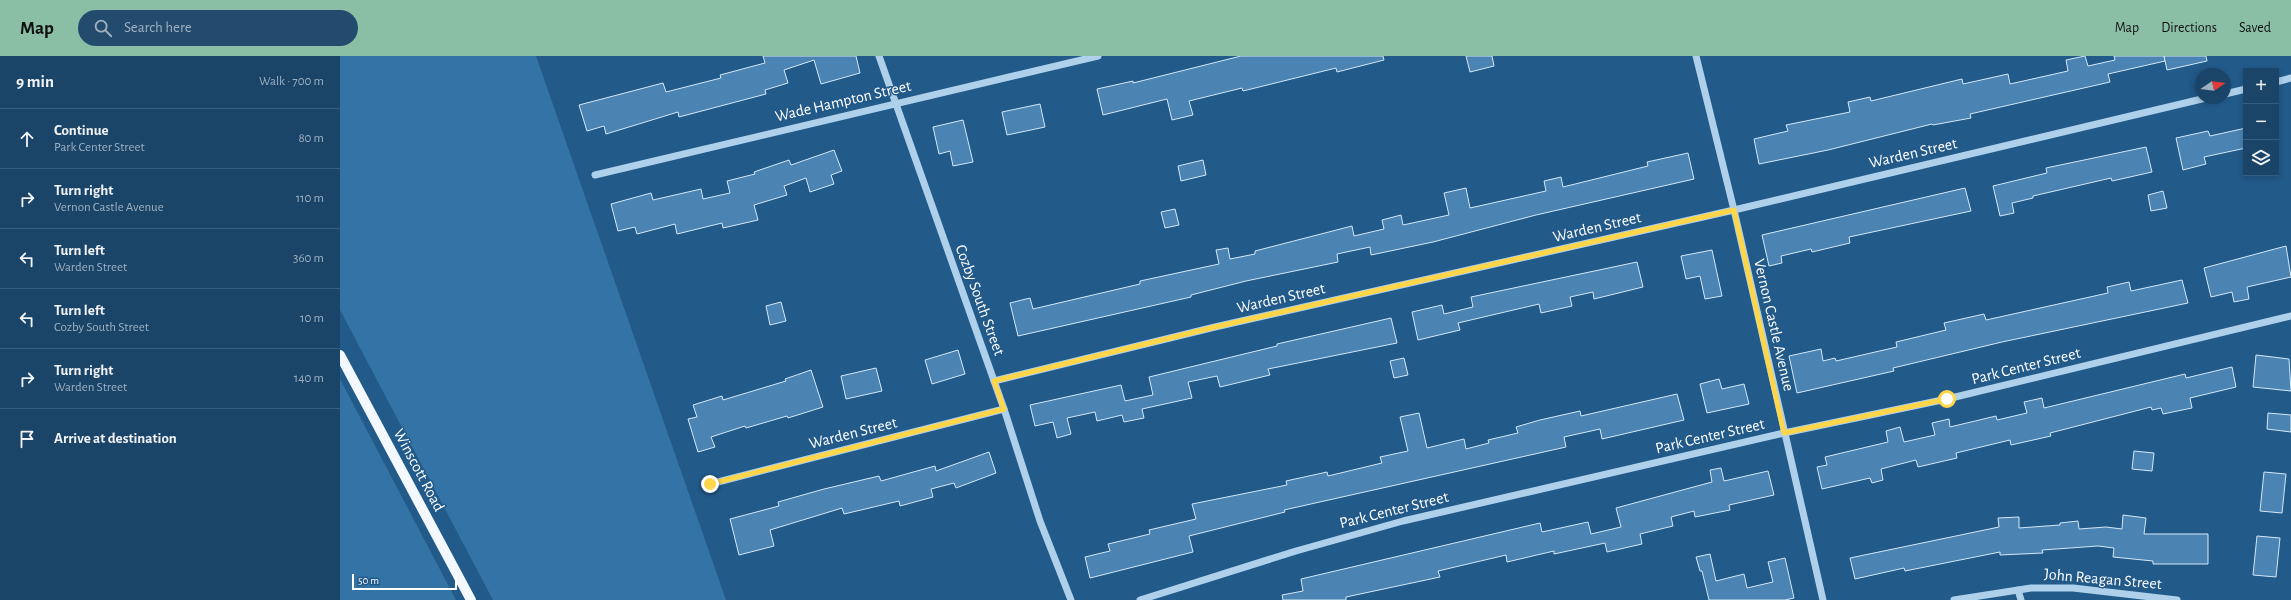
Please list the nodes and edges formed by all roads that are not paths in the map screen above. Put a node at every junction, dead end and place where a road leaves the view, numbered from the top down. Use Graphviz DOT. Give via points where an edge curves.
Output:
graph roads {
  1 [pos="878,56"];
  2 [pos="1098,56"];
  3 [pos="1696,56"];
  4 [pos="2291,78"];
  5 [pos="2279,81"];
  6 [pos="2243,90"];
  7 [pos="2231,93"];
  8 [pos="2195,101"];
  9 [pos="895,103"];
  10 [pos="595,174"];
  11 [pos="1734,210"];
  12 [pos="2291,316"];
  13 [pos="340,355"];
  14 [pos="994,381"];
  15 [pos="1004,409"];
  16 [pos="1784,433"];
  17 [pos="710,484"];
  18 [pos="2018,590"];
  19 [pos="471,600"];
  20 [pos="1071,600"];
  21 [pos="1140,600"];
  22 [pos="1823,600"];
  23 [pos="1954,600"];
  24 [pos="2022,600"];
  25 [pos="2177,600"];
  1 -- 9 [label="street, Cozby South Street"];
  2 -- 9 [label="street, Wade Hampton Street"];
  3 -- 11 [label="street, Vernon Castle Avenue"];
  4 -- 5 [label="street"];
  6 -- 7 [label="street"];
  8 -- 11 [label="street, Warden Street"];
  9 -- 10 [label="street, Wade Hampton Street"];
  9 -- 14 [label="street, Cozby South Street"];
  11 -- 14 [label="street, Warden Street" via="1215,327"];
  11 -- 16 [label="street, Vernon Castle Avenue"];
  12 -- 16 [label="street, Park Center Street" via="1947,399"];
  13 -- 19 [label="main road, Winscott Road"];
  14 -- 15 [label="street, Cozby South Street"];
  15 -- 17 [label="street, Warden Street"];
  15 -- 20 [label="street, Cozby South Street" via="1040,521"];
  16 -- 21 [label="street, Park Center Street" via="1403,521 1296,550"];
  16 -- 22 [label="street, Vernon Castle Avenue"];
  18 -- 23 [label="street, John Reagan Street"];
  18 -- 24 [label="street"];
  18 -- 25 [label="street, John Reagan Street" via="2073,588"];
}
